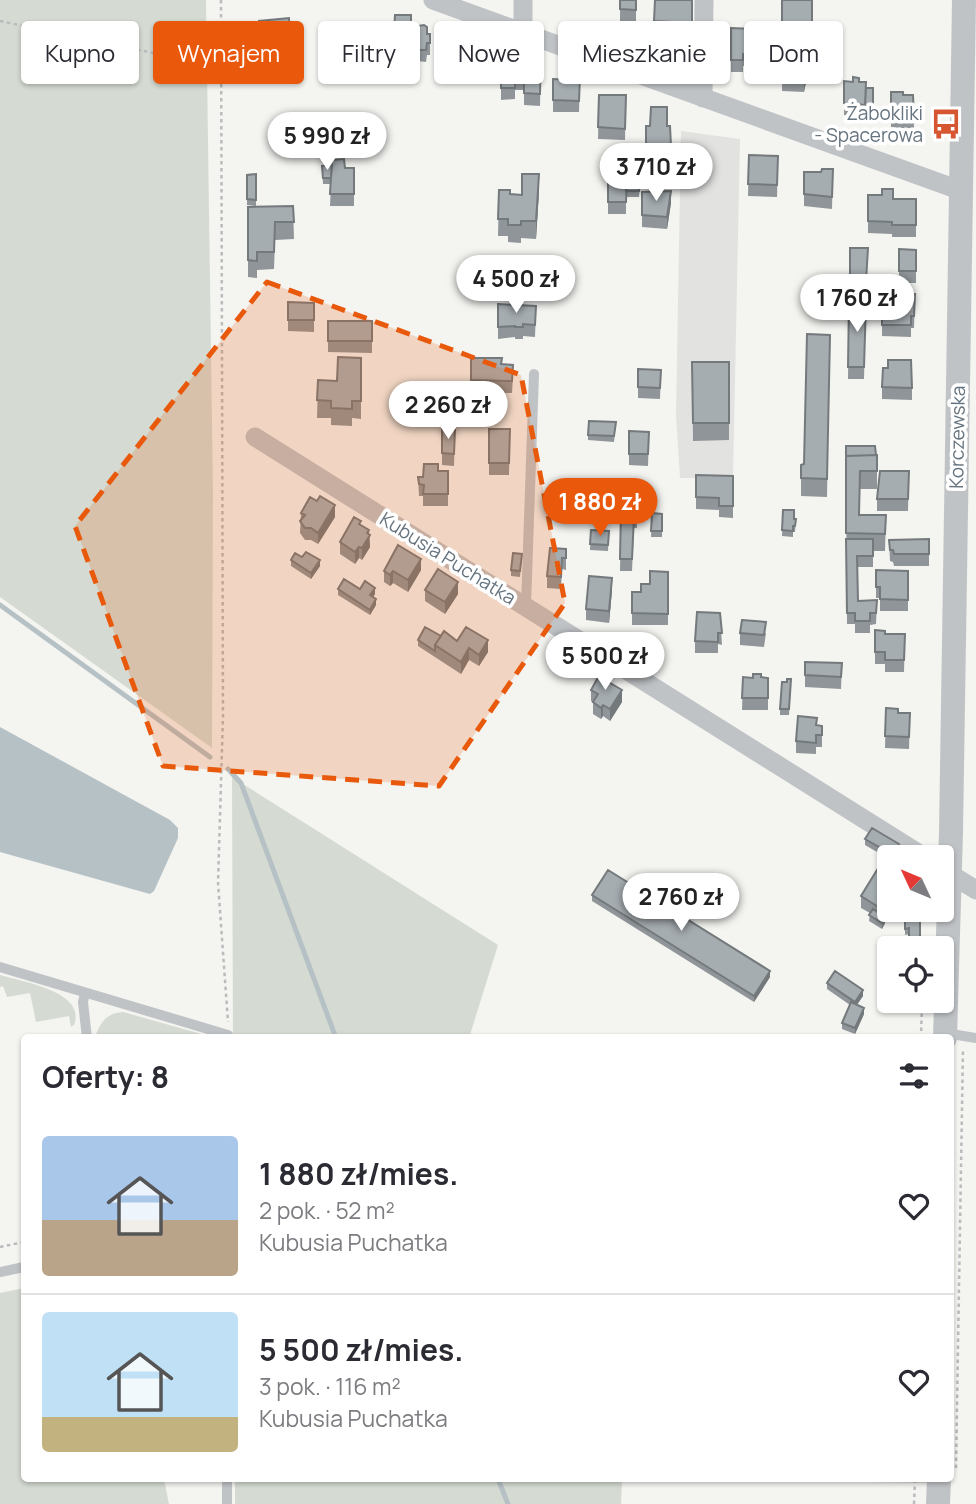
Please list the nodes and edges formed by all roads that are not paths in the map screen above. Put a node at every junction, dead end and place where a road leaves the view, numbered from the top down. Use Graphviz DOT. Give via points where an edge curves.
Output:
graph roads {
  1 [pos="433,0"];
  2 [pos="523,0"];
  3 [pos="705,0"];
  4 [pos="964,0"];
  5 [pos="492,21"];
  6 [pos="523,21"];
  7 [pos="544,40"];
  8 [pos="703,97"];
  9 [pos="966,204"];
  10 [pos="534,374"];
  11 [pos="256,437"];
  12 [pos="526,607"];
  13 [pos="905,845"];
  14 [pos="946,845"];
  15 [pos="954,877"];
  16 [pos="976,890"];
  17 [pos="943,922"];
  18 [pos="0,967"];
  19 [pos="85,992"];
  20 [pos="87,1034"];
  21 [pos="218,1034"];
  22 [pos="939,1034"];
  23 [pos="954,1036"];
  24 [pos="976,1038"];
  25 [pos="21,1268"];
  26 [pos="0,1272"];
  27 [pos="227,1482"];
  28 [pos="946,1482"];
  29 [pos="227,1504"];
  30 [pos="938,1504"];
  1 -- 5 [label="street"];
  2 -- 6 [label="street"];
  3 -- 8 [label="street"];
  4 -- 9 [label="street, Korczewska"];
  7 -- 8 [label="street"];
  8 -- 9 [label="street"];
  9 -- 14 [label="street, Korczewska"];
  10 -- 12 [label="lane"];
  11 -- 12 [label="street, Kubusia Puchatka"];
  12 -- 13 [label="street, Kubusia Puchatka"];
  15 -- 16 [label="street"];
  17 -- 22 [label="street, Korczewska"];
  18 -- 19 [label="lane"];
  19 -- 20 [label="lane"];
  19 -- 21 [label="lane"];
  23 -- 24 [label="lane"];
  25 -- 26 [label="lane"];
  27 -- 29 [label="lane"];
  28 -- 30 [label="street"];
}
